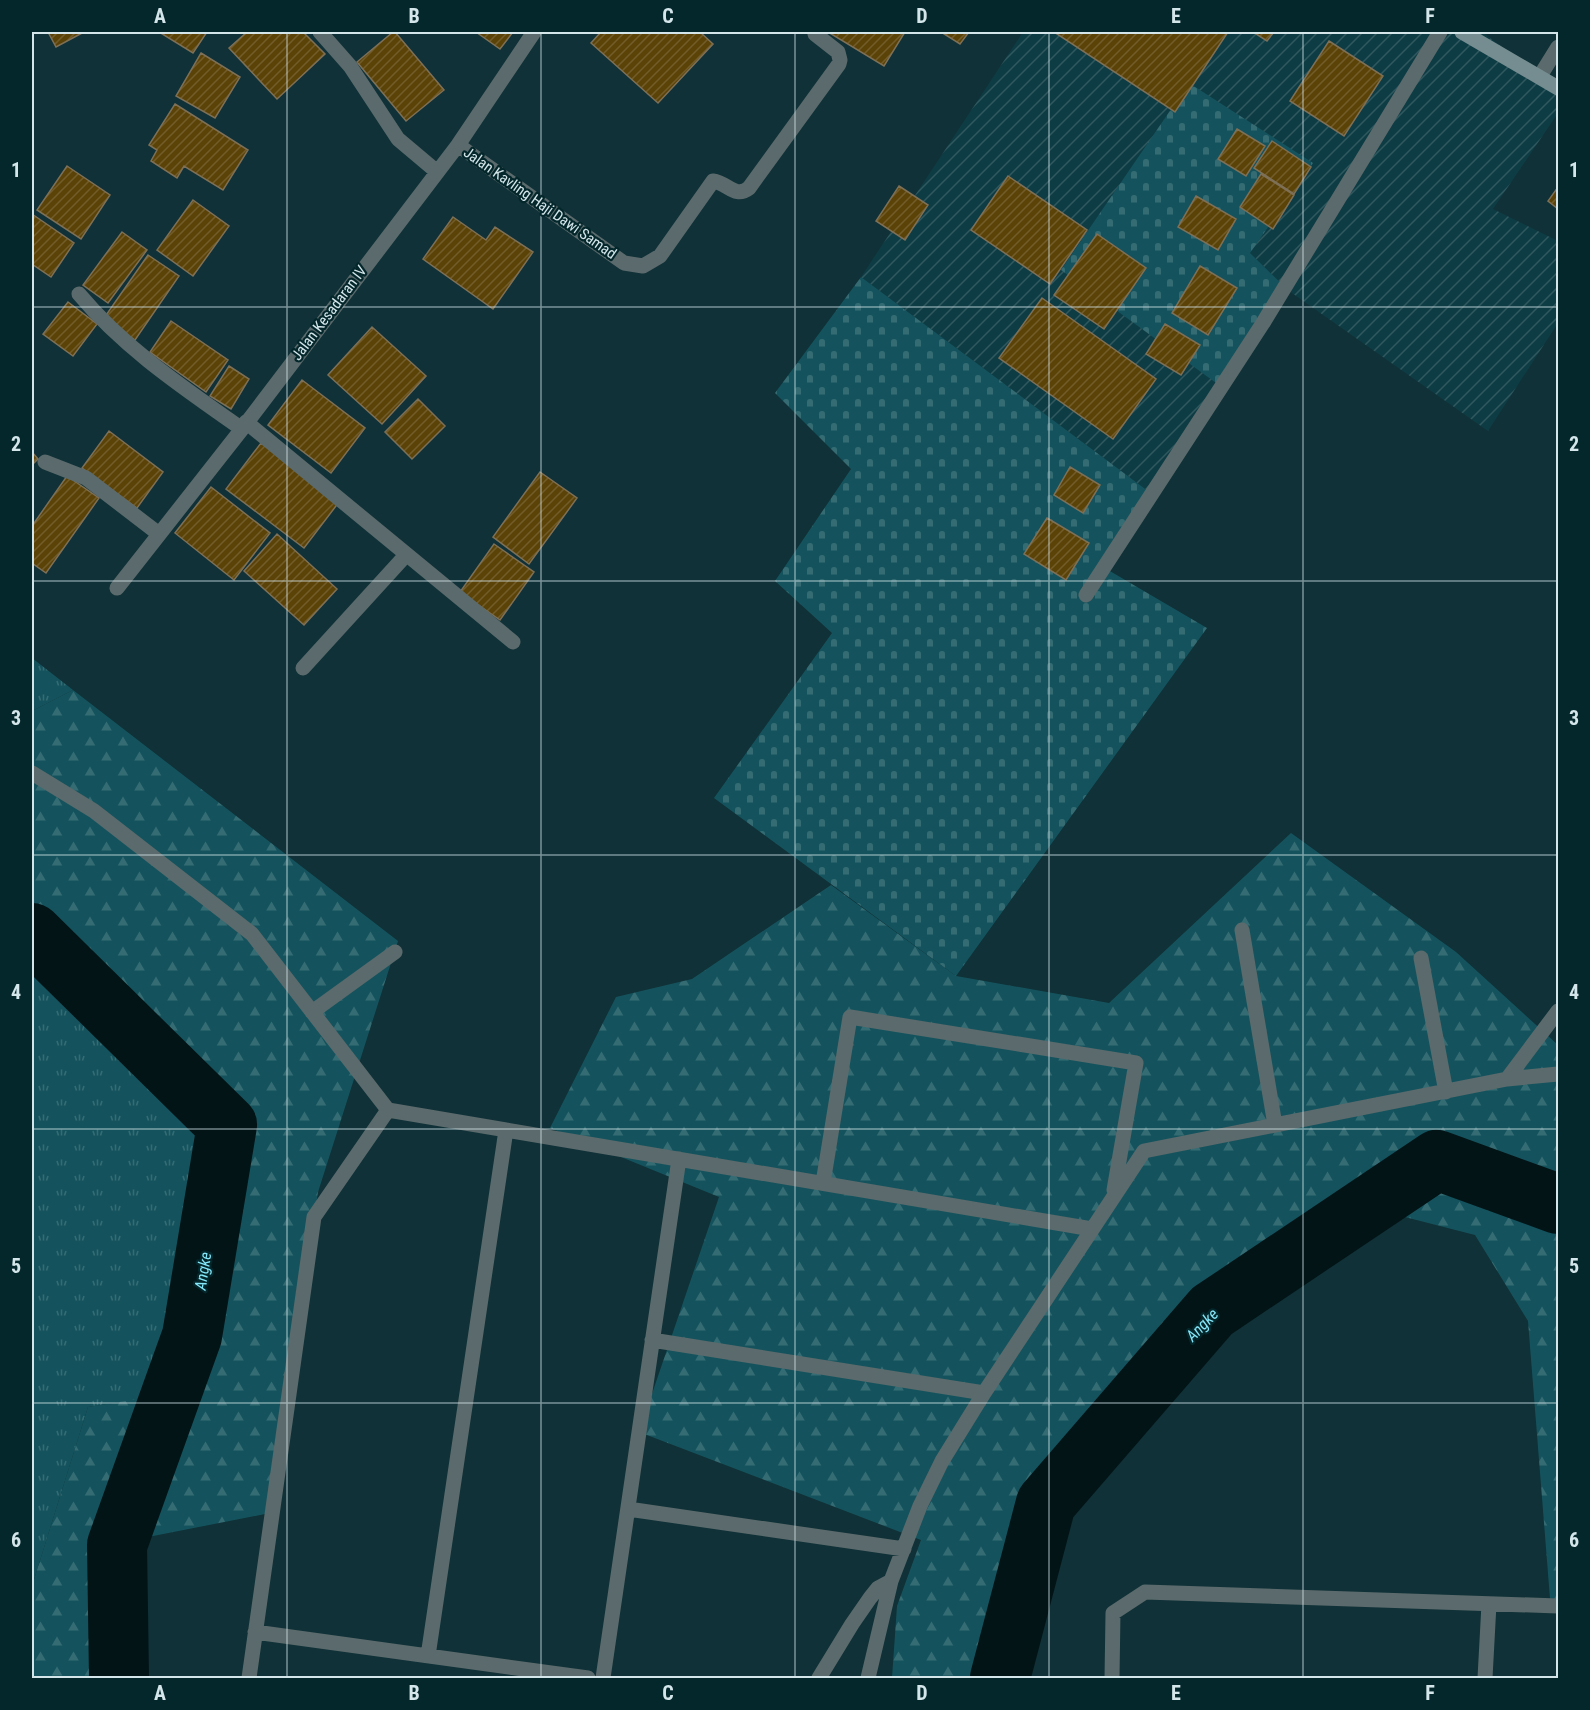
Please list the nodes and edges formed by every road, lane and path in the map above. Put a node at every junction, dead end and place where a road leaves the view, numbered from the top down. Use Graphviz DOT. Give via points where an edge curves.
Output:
graph roads {
  1 [pos="320,32"];
  2 [pos="534,32"];
  3 [pos="1440,32"];
  4 [pos="1462,32"];
  5 [pos="815,34"];
  6 [pos="1558,46"];
  7 [pos="1540,76"];
  8 [pos="1558,88"];
  9 [pos="458,145"];
  10 [pos="436,171"];
  11 [pos="79,294"];
  12 [pos="244,426"];
  13 [pos="45,462"];
  14 [pos="159,534"];
  15 [pos="406,555"];
  16 [pos="117,588"];
  17 [pos="1086,595"];
  18 [pos="513,642"];
  19 [pos="303,668"];
  20 [pos="32,773"];
  21 [pos="1242,930"];
  22 [pos="395,952"];
  23 [pos="1421,958"];
  24 [pos="1558,1011"];
  25 [pos="312,1012"];
  26 [pos="1558,1074"];
  27 [pos="1508,1079"];
  28 [pos="1446,1092"];
  29 [pos="388,1110"];
  30 [pos="1275,1125"];
  31 [pos="506,1130"];
  32 [pos="679,1159"];
  33 [pos="823,1183"];
  34 [pos="1113,1196"];
  35 [pos="1092,1229"];
  36 [pos="652,1340"];
  37 [pos="984,1393"];
  38 [pos="628,1509"];
  39 [pos="904,1549"];
  40 [pos="891,1581"];
  41 [pos="1489,1604"];
  42 [pos="1552,1606"];
  43 [pos="255,1632"];
  44 [pos="429,1656"];
  45 [pos="249,1678"];
  46 [pos="588,1678"];
  47 [pos="603,1678"];
  48 [pos="819,1678"];
  49 [pos="868,1678"];
  50 [pos="1112,1678"];
  51 [pos="1485,1678"];
  1 -- 10 [label="street" via="350,66 398,139"];
  2 -- 9 [label="street, Jalan Kesadaran IV"];
  3 -- 17 [label="street" via="1263,323"];
  4 -- 7 [label="main road"];
  5 -- 9 [label="street, Jalan Kavling Haji Dawi Samad" via="838,52 837,68 749,188 738,192 713,181 660,256 643,266 624,263"];
  6 -- 7 [label="street"];
  7 -- 8 [label="main road"];
  9 -- 10 [label="street, Jalan Kesadaran IV"];
  10 -- 12 [label="street, Jalan Kesadaran IV"];
  11 -- 12 [label="street" via="162,373"];
  12 -- 14 [label="street, Jalan Kesadaran IV"];
  12 -- 15 [label="street"];
  13 -- 14 [label="street" via="86,478"];
  14 -- 16 [label="street, Jalan Kesadaran IV"];
  15 -- 18 [label="street"];
  15 -- 19 [label="street"];
  20 -- 25 [label="street" via="94,811 252,933"];
  21 -- 30 [label="street"];
  22 -- 25 [label="street"];
  23 -- 28 [label="street"];
  24 -- 27 [label="street"];
  25 -- 29 [label="street"];
  26 -- 27 [label="street"];
  27 -- 28 [label="street"];
  28 -- 30 [label="street"];
  29 -- 31 [label="street"];
  29 -- 43 [label="street" via="314,1217"];
  30 -- 34 [label="street" via="1143,1151"];
  31 -- 32 [label="street"];
  31 -- 44 [label="street"];
  32 -- 33 [label="street"];
  32 -- 36 [label="street"];
  33 -- 34 [label="street" via="850,1017 1136,1063"];
  33 -- 35 [label="street"];
  34 -- 35 [label="street"];
  35 -- 37 [label="street"];
  36 -- 37 [label="street"];
  36 -- 38 [label="street"];
  37 -- 39 [label="street" via="942,1461"];
  38 -- 39 [label="street"];
  38 -- 47 [label="street"];
  39 -- 40 [label="street"];
  40 -- 48 [label="street" via="870,1598"];
  40 -- 49 [label="street"];
  41 -- 42 [label="street"];
  41 -- 50 [label="street" via="1145,1592 1113,1613"];
  41 -- 51 [label="street"];
  43 -- 44 [label="street"];
  43 -- 45 [label="street"];
  44 -- 46 [label="street"];
}
